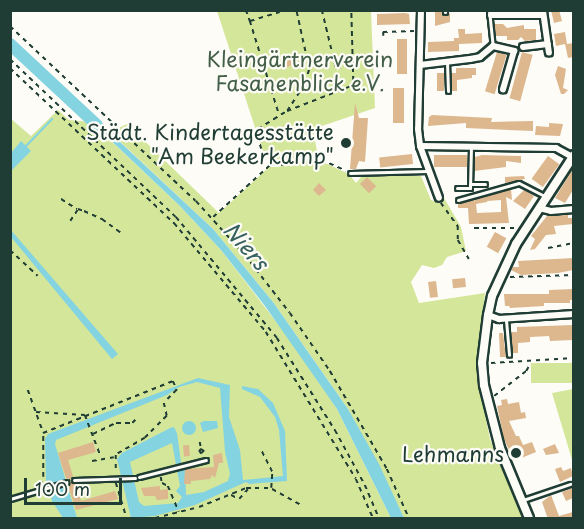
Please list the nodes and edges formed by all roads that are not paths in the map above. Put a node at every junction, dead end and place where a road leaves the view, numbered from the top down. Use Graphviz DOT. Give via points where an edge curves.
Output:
graph roads {
  1 [pos="421,10"];
  2 [pos="490,13"];
  3 [pos="543,13"];
  4 [pos="548,44"];
  5 [pos="493,46"];
  6 [pos="523,47"];
  7 [pos="514,51"];
  8 [pos="549,53"];
  9 [pos="447,62"];
  10 [pos="420,65"];
  11 [pos="503,89"];
  12 [pos="448,91"];
  13 [pos="420,146"];
  14 [pos="471,147"];
  15 [pos="573,156"];
  16 [pos="428,171"];
  17 [pos="350,173"];
  18 [pos="470,184"];
  19 [pos="485,184"];
  20 [pos="457,188"];
  21 [pos="546,197"];
  22 [pos="439,198"];
  23 [pos="458,200"];
  24 [pos="539,208"];
  25 [pos="573,209"];
  26 [pos="573,314"];
  27 [pos="488,315"];
  28 [pos="506,318"];
  29 [pos="509,355"];
  30 [pos="206,460"];
  31 [pos="74,480"];
  32 [pos="67,482"];
  33 [pos="570,484"];
  34 [pos="10,499"];
  35 [pos="524,500"];
  36 [pos="529,519"];
  1 -- 10 [label="street"];
  2 -- 3 [label="street"];
  2 -- 5 [label="lane"];
  3 -- 4 [label="street"];
  4 -- 6 [label="street"];
  4 -- 8 [label="street"];
  5 -- 7 [label="street"];
  5 -- 9 [label="street" via="480,57"];
  6 -- 7 [label="lane"];
  7 -- 11 [label="street"];
  9 -- 10 [label="street"];
  9 -- 12 [label="lane"];
  10 -- 13 [label="street"];
  13 -- 14 [label="street"];
  13 -- 16 [label="street"];
  14 -- 15 [label="street" via="556,148"];
  14 -- 18 [label="lane"];
  15 -- 21 [label="street"];
  16 -- 17 [label="lane"];
  16 -- 22 [label="street"];
  18 -- 19 [label="lane"];
  18 -- 20 [label="lane" via="470,188"];
  21 -- 23 [label="lane" via="519,183"];
  21 -- 24 [label="street"];
  24 -- 25 [label="street"];
  24 -- 27 [label="street" via="500,276"];
  26 -- 28 [label="street"];
  27 -- 28 [label="street"];
  27 -- 35 [label="street" via="482,363 488,399 500,448"];
  28 -- 29 [label="lane"];
  30 -- 31 [label="lane" via="136,477"];
  32 -- 34 [label="lane"];
  33 -- 35 [label="lane"];
  35 -- 36 [label="street"];
}
